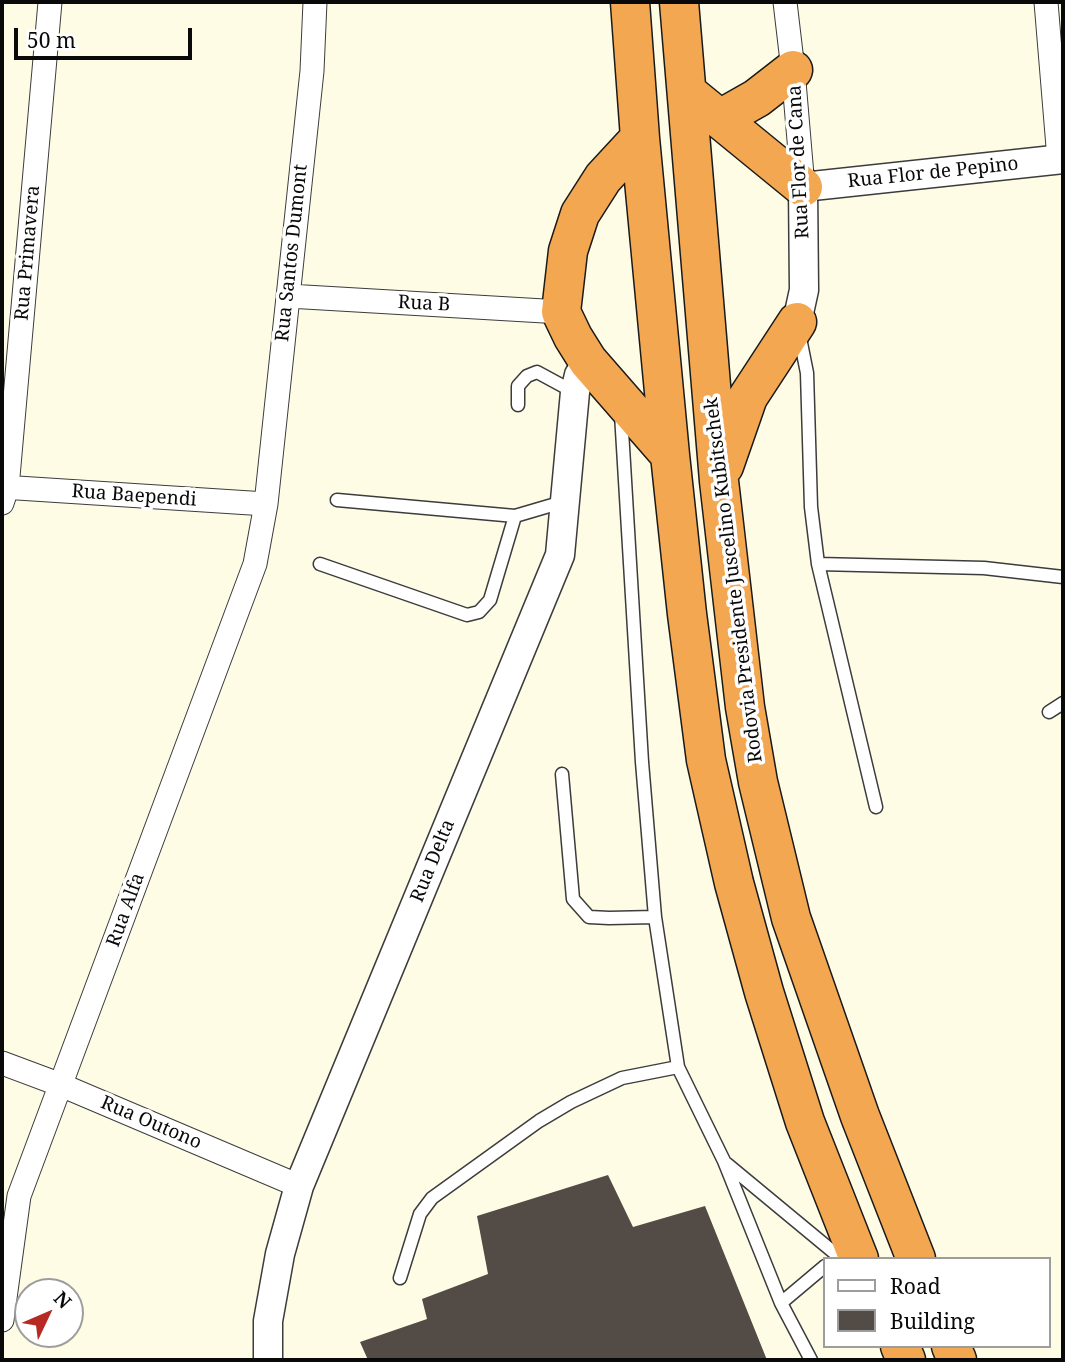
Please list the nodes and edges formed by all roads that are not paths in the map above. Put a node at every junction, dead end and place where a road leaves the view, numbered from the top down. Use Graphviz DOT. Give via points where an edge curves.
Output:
graph roads {
  1 [pos="50,2"];
  2 [pos="315,2"];
  3 [pos="630,2"];
  4 [pos="679,2"];
  5 [pos="785,2"];
  6 [pos="1046,2"];
  7 [pos="793,70"];
  8 [pos="688,93"];
  9 [pos="720,119"];
  10 [pos="640,138"];
  11 [pos="1061,159"];
  12 [pos="803,187"];
  13 [pos="288,296"];
  14 [pos="561,312"];
  15 [pos="797,322"];
  16 [pos="581,376"];
  17 [pos="620,400"];
  18 [pos="518,405"];
  19 [pos="670,455"];
  20 [pos="719,481"];
  21 [pos="4,493"];
  22 [pos="337,500"];
  23 [pos="566,500"];
  24 [pos="266,504"];
  25 [pos="515,516"];
  26 [pos="320,564"];
  27 [pos="818,565"];
  28 [pos="1063,578"];
  29 [pos="1063,703"];
  30 [pos="1049,712"];
  31 [pos="562,775"];
  32 [pos="876,807"];
  33 [pos="655,917"];
  34 [pos="2,1063"];
  35 [pos="678,1067"];
  36 [pos="61,1085"];
  37 [pos="724,1161"];
  38 [pos="299,1186"];
  39 [pos="841,1257"];
  40 [pos="842,1257"];
  41 [pos="915,1257"];
  42 [pos="824,1272"];
  43 [pos="400,1278"];
  44 [pos="782,1303"];
  45 [pos="2,1320"];
  46 [pos="268,1360"];
  47 [pos="811,1360"];
  1 -- 21 [label="street, Rua Primavera"];
  2 -- 13 [label="street, Rua Santos Dumont"];
  3 -- 10 [label="highway"];
  4 -- 8 [label="highway, Rodovia Presidente Juscelino Kubitschek"];
  5 -- 7 [label="street, Rua Flor de Cana"];
  6 -- 11 [label="street"];
  7 -- 9 [label="highway"];
  7 -- 12 [label="street, Rua Flor de Cana"];
  8 -- 9 [label="highway"];
  8 -- 20 [label="highway, Rodovia Presidente Juscelino Kubitschek"];
  9 -- 12 [label="highway"];
  10 -- 14 [label="highway" via="603,178 580,214 568,251"];
  10 -- 19 [label="highway"];
  11 -- 12 [label="street, Rua Flor de Pepino"];
  12 -- 15 [label="street, Rua Flor de Cana" via="804,290"];
  13 -- 14 [label="street, Rua B"];
  13 -- 24 [label="street, Rua Santos Dumont"];
  14 -- 16 [label="highway" via="573,337"];
  15 -- 20 [label="highway" via="748,397"];
  15 -- 27 [label="lane" via="807,373 811,507"];
  16 -- 17 [label="highway"];
  16 -- 18 [label="lane" via="537,372 527,376 518,386"];
  16 -- 23 [label="street, Rua Delta"];
  17 -- 19 [label="highway"];
  17 -- 33 [label="lane"];
  19 -- 40 [label="highway" via="706,760 734,883"];
  20 -- 41 [label="highway, Rodovia Presidente Juscelino Kubitschek" via="745,707 791,918"];
  21 -- 24 [label="street, Rua Baependi"];
  22 -- 25 [label="lane"];
  23 -- 25 [label="lane"];
  23 -- 38 [label="street, Rua Delta" via="560,555"];
  24 -- 36 [label="street, Rua Alfa" via="255,564"];
  25 -- 26 [label="lane" via="490,600 479,612 467,615"];
  27 -- 28 [label="lane" via="984,568"];
  27 -- 32 [label="lane"];
  29 -- 30 [label="lane"];
  31 -- 33 [label="lane" via="573,899 589,916"];
  33 -- 35 [label="lane"];
  34 -- 36 [label="street, Rua Outono"];
  35 -- 37 [label="lane"];
  35 -- 43 [label="lane" via="622,1078 571,1102 432,1198 420,1214"];
  36 -- 38 [label="street, Rua Outono"];
  36 -- 45 [label="street, Rua Alfa" via="19,1196"];
  37 -- 39 [label="lane"];
  37 -- 44 [label="lane"];
  38 -- 46 [label="street, Rua Delta" via="268,1321"];
  42 -- 44 [label="lane"];
  44 -- 47 [label="lane"];
}
